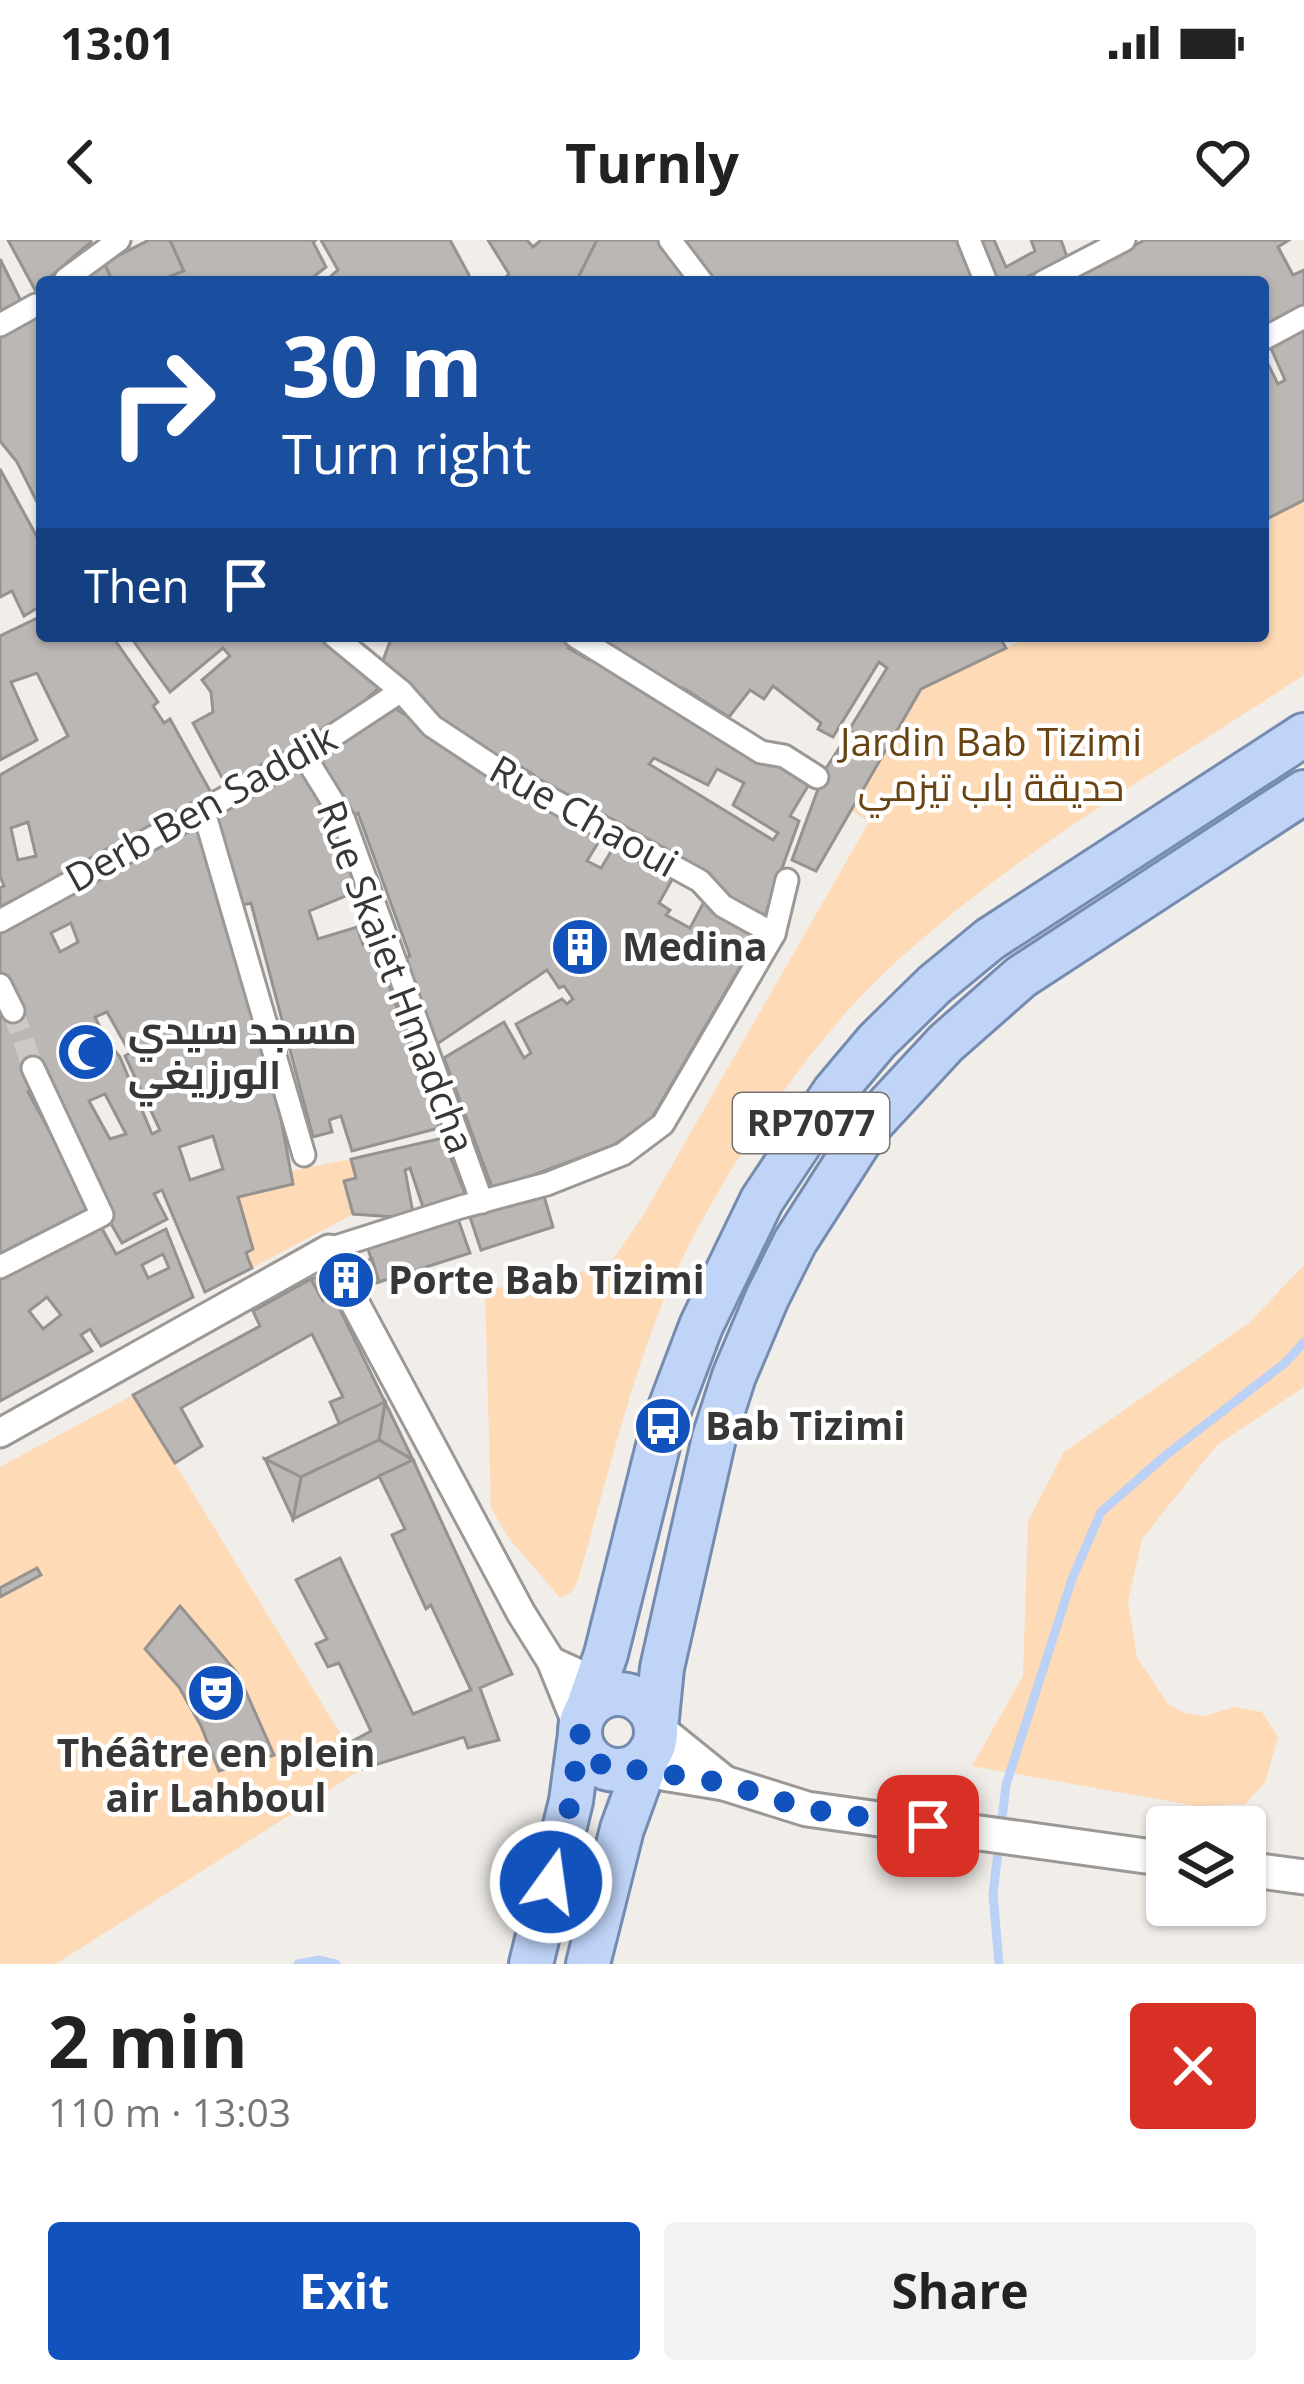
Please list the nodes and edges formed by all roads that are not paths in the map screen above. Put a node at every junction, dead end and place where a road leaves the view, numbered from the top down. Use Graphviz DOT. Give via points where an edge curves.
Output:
graph roads {
  1 [pos="670,240"];
  2 [pos="969,240"];
  3 [pos="1124,240"];
  4 [pos="110,242"];
  5 [pos="74,276"];
  6 [pos="697,276"];
  7 [pos="984,276"];
  8 [pos="1055,276"];
  9 [pos="36,305"];
  10 [pos="1304,317"];
  11 [pos="0,325"];
  12 [pos="1269,336"];
  13 [pos="585,642"];
  14 [pos="357,643"];
  15 [pos="400,691"];
  16 [pos="1304,735"];
  17 [pos="304,755"];
  18 [pos="817,777"];
  19 [pos="1304,792"];
  20 [pos="204,812"];
  21 [pos="787,880"];
  22 [pos="0,921"];
  23 [pos="774,934"];
  24 [pos="0,985"];
  25 [pos="13,1011"];
  26 [pos="33,1068"];
  27 [pos="304,1155"];
  28 [pos="482,1202"];
  29 [pos="0,1267"];
  30 [pos="339,1270"];
  31 [pos="0,1433"];
  32 [pos="551,1661"];
  33 [pos="596,1705"];
  34 [pos="643,1755"];
  35 [pos="1146,1855"];
  36 [pos="1266,1872"];
  37 [pos="1304,1877"];
  38 [pos="531,1964"];
  39 [pos="588,1964"];
  1 -- 6 [label="street"];
  2 -- 7 [label="street"];
  3 -- 8 [label="street"];
  4 -- 5 [label="street"];
  9 -- 11 [label="street"];
  10 -- 12 [label="street"];
  13 -- 18 [label="street" via="761,752"];
  14 -- 15 [label="street, Rue Chaoui"];
  15 -- 17 [label="street, Derb Ben Saddik"];
  15 -- 23 [label="street, Rue Chaoui" via="432,726 500,771 700,881 723,906"];
  16 -- 33 [label="main road, RP7077" via="990,939 834,1092 762,1200 700,1327 663,1426"];
  17 -- 20 [label="street, Derb Ben Saddik"];
  17 -- 28 [label="street, Rue Skaiet Hmadcha" via="344,820"];
  19 -- 34 [label="main road, RP7077" via="1021,977 870,1125 795,1243 734,1376"];
  20 -- 22 [label="street, Derb Ben Saddik"];
  20 -- 27 [label="street"];
  21 -- 23 [label="street"];
  23 -- 28 [label="street" via="663,1124 622,1154"];
  24 -- 25 [label="street"];
  26 -- 29 [label="street" via="102,1215"];
  28 -- 30 [label="street"];
  30 -- 31 [label="street"];
  30 -- 32 [label="street"];
  32 -- 33 [label="street"];
  32 -- 33 [label="street" via="571,1704"];
  33 -- 34 [label="main road" via="646,1704"];
  33 -- 34 [label="main road" via="582,1745 597,1764"];
  33 -- 38 [label="main road, RP7077"];
  34 -- 35 [label="street" via="807,1809"];
  34 -- 39 [label="main road, RP7077"];
  36 -- 37 [label="street"];
}
